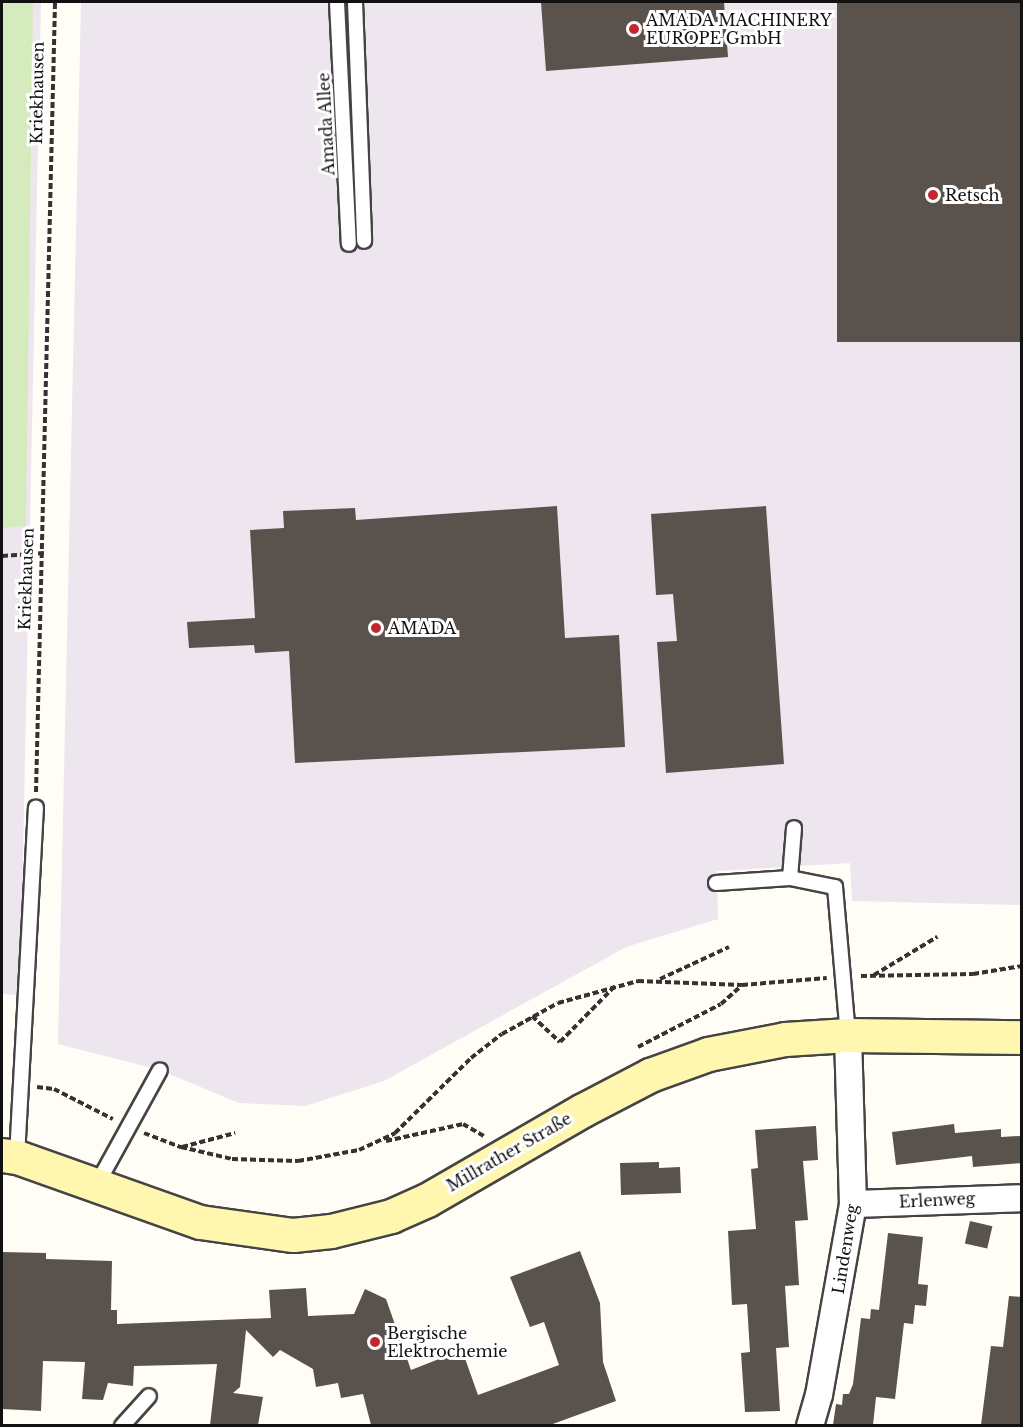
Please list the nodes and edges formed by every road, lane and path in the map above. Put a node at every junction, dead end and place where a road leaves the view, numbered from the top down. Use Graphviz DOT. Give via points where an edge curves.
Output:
graph roads {
  1 [pos="55,2"];
  2 [pos="337,2"];
  3 [pos="355,2"];
  4 [pos="364,241"];
  5 [pos="349,244"];
  6 [pos="44,553"];
  7 [pos="2,556"];
  8 [pos="36,808"];
  9 [pos="794,828"];
  10 [pos="790,878"];
  11 [pos="717,883"];
  12 [pos="937,937"];
  13 [pos="729,946"];
  14 [pos="1020,967"];
  15 [pos="843,976"];
  16 [pos="874,976"];
  17 [pos="660,979"];
  18 [pos="616,985"];
  19 [pos="742,985"];
  20 [pos="531,1016"];
  21 [pos="848,1035"];
  22 [pos="1022,1037"];
  23 [pos="632,1053"];
  24 [pos="160,1070"];
  25 [pos="21,1084"];
  26 [pos="128,1126"];
  27 [pos="495,1131"];
  28 [pos="235,1133"];
  29 [pos="383,1141"];
  30 [pos="181,1147"];
  31 [pos="9,1156"];
  32 [pos="96,1186"];
  33 [pos="1022,1198"];
  34 [pos="853,1204"];
  35 [pos="149,1396"];
  36 [pos="122,1425"];
  37 [pos="810,1425"];
  1 -- 6 [label="path, Kriekhausen"];
  2 -- 5 [label="lane, Amada Allee"];
  3 -- 4 [label="lane, Amada Allee"];
  6 -- 7 [label="path"];
  6 -- 8 [label="path, Kriekhausen"];
  8 -- 25 [label="lane"];
  9 -- 10 [label="lane"];
  10 -- 11 [label="lane"];
  10 -- 15 [label="lane" via="835,887"];
  12 -- 16 [label="path"];
  13 -- 17 [label="path"];
  14 -- 16 [label="path" via="973,975"];
  15 -- 16 [label="path"];
  15 -- 19 [label="path"];
  15 -- 21 [label="lane"];
  17 -- 18 [label="path"];
  17 -- 19 [label="path"];
  18 -- 20 [label="path"];
  18 -- 20 [label="path" via="560,1042"];
  19 -- 23 [label="path" via="721,1004"];
  20 -- 29 [label="path" via="471,1058"];
  21 -- 22 [label="main road, Millrather Straße"];
  21 -- 32 [label="main road, Millrather Straße" via="744,1046 650,1075 427,1200 391,1216 332,1232 293,1234 221,1226 165,1212"];
  21 -- 34 [label="street, Lindenweg"];
  24 -- 26 [label="lane"];
  25 -- 26 [label="path" via="54,1089"];
  25 -- 31 [label="lane"];
  26 -- 30 [label="path"];
  26 -- 32 [label="lane"];
  27 -- 29 [label="path" via="486,1137 463,1124"];
  28 -- 30 [label="path"];
  29 -- 30 [label="path" via="298,1161 231,1159"];
  31 -- 32 [label="main road, Millrather Straße"];
  33 -- 34 [label="street, Erlenweg"];
  34 -- 37 [label="street, Lindenweg" via="819,1395"];
  35 -- 36 [label="lane"];
}
